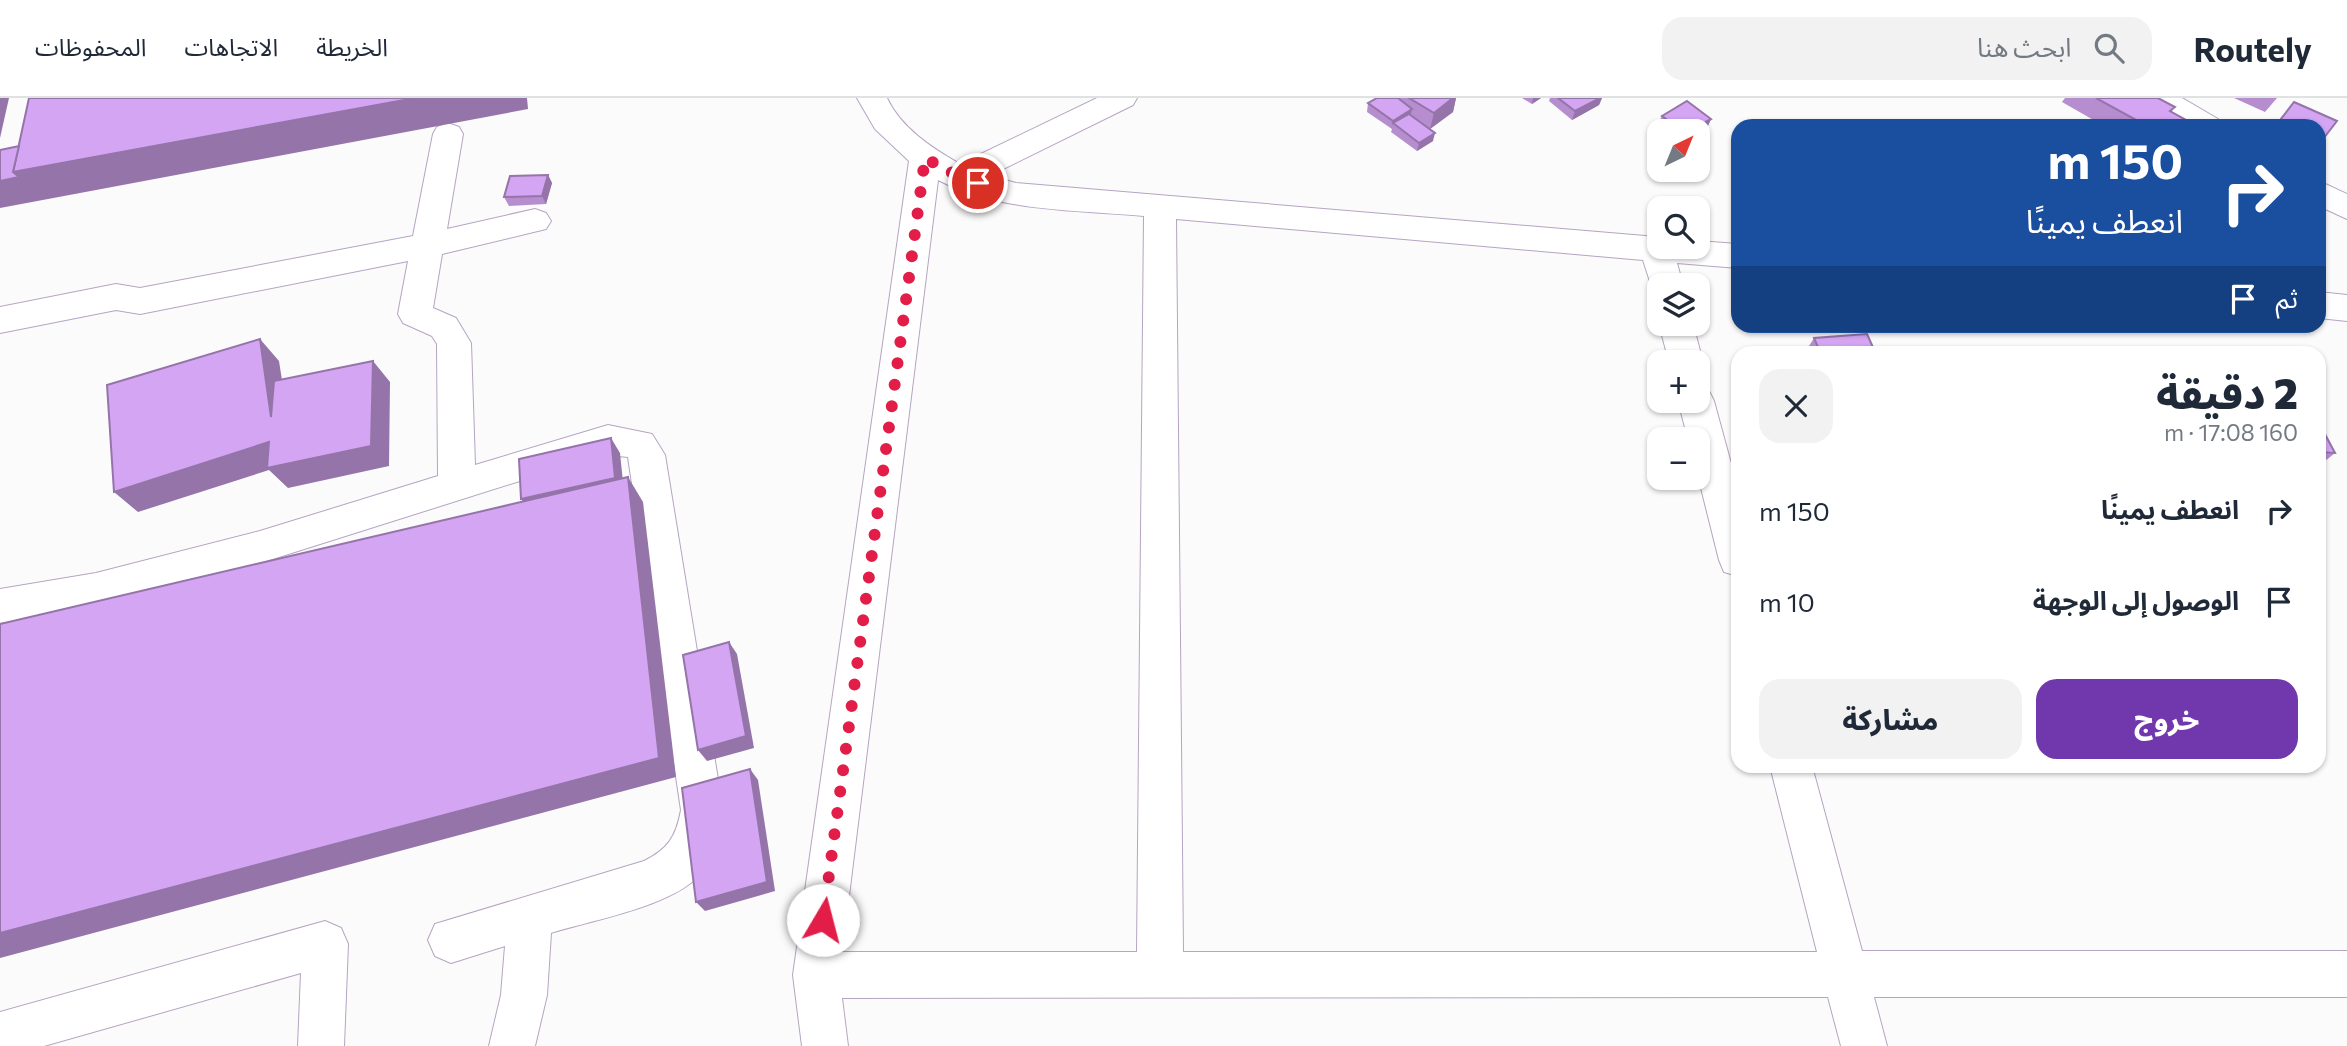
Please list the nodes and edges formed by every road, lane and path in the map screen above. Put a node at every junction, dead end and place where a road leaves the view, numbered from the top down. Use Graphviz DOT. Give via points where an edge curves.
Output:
graph roads {
  1 [pos="873,98"];
  2 [pos="1122,98"];
  3 [pos="2159,98"];
  4 [pos="2195,119"];
  5 [pos="448,134"];
  6 [pos="925,158"];
  7 [pos="960,177"];
  8 [pos="2326,196"];
  9 [pos="1160,206"];
  10 [pos="2347,208"];
  11 [pos="535,221"];
  12 [pos="428,245"];
  13 [pos="1647,248"];
  14 [pos="1710,254"];
  15 [pos="1731,255"];
  16 [pos="2326,306"];
  17 [pos="2347,308"];
  18 [pos="0,320"];
  19 [pos="1699,413"];
  20 [pos="457,486"];
  21 [pos="1731,534"];
  22 [pos="0,606"];
  23 [pos="1793,773"];
  24 [pos="530,917"];
  25 [pos="450,940"];
  26 [pos="1846,974"];
  27 [pos="2347,974"];
  28 [pos="816,975"];
  29 [pos="1160,975"];
  30 [pos="0,1035"];
  31 [pos="321,1046"];
  32 [pos="512,1046"];
  33 [pos="825,1046"];
  34 [pos="1864,1046"];
  1 -- 6 [label="street" via="894,131"];
  2 -- 7 [label="street"];
  3 -- 4 [label="street"];
  5 -- 12 [label="street"];
  6 -- 7 [label="street"];
  6 -- 28 [label="street"];
  7 -- 9 [label="street" via="1016,194"];
  8 -- 10 [label="street"];
  9 -- 13 [label="street"];
  9 -- 29 [label="street"];
  11 -- 12 [label="street"];
  12 -- 18 [label="street" via="140,301 116,297"];
  12 -- 20 [label="street" via="415,314 444,327 454,343"];
  14 -- 15 [label="street"];
  16 -- 17 [label="street"];
  19 -- 21 [label="street"];
  20 -- 22 [label="street" via="260,547 96,590"];
  20 -- 24 [label="street" via="608,440 639,444 648,454 702,810 699,836 673,871"];
  23 -- 26 [label="street"];
  24 -- 25 [label="street"];
  24 -- 32 [label="street" via="524,995"];
  26 -- 27 [label="street"];
  26 -- 29 [label="street"];
  26 -- 34 [label="street"];
  28 -- 29 [label="street"];
  28 -- 33 [label="street"];
  30 -- 31 [label="street" via="325,944"];
}
